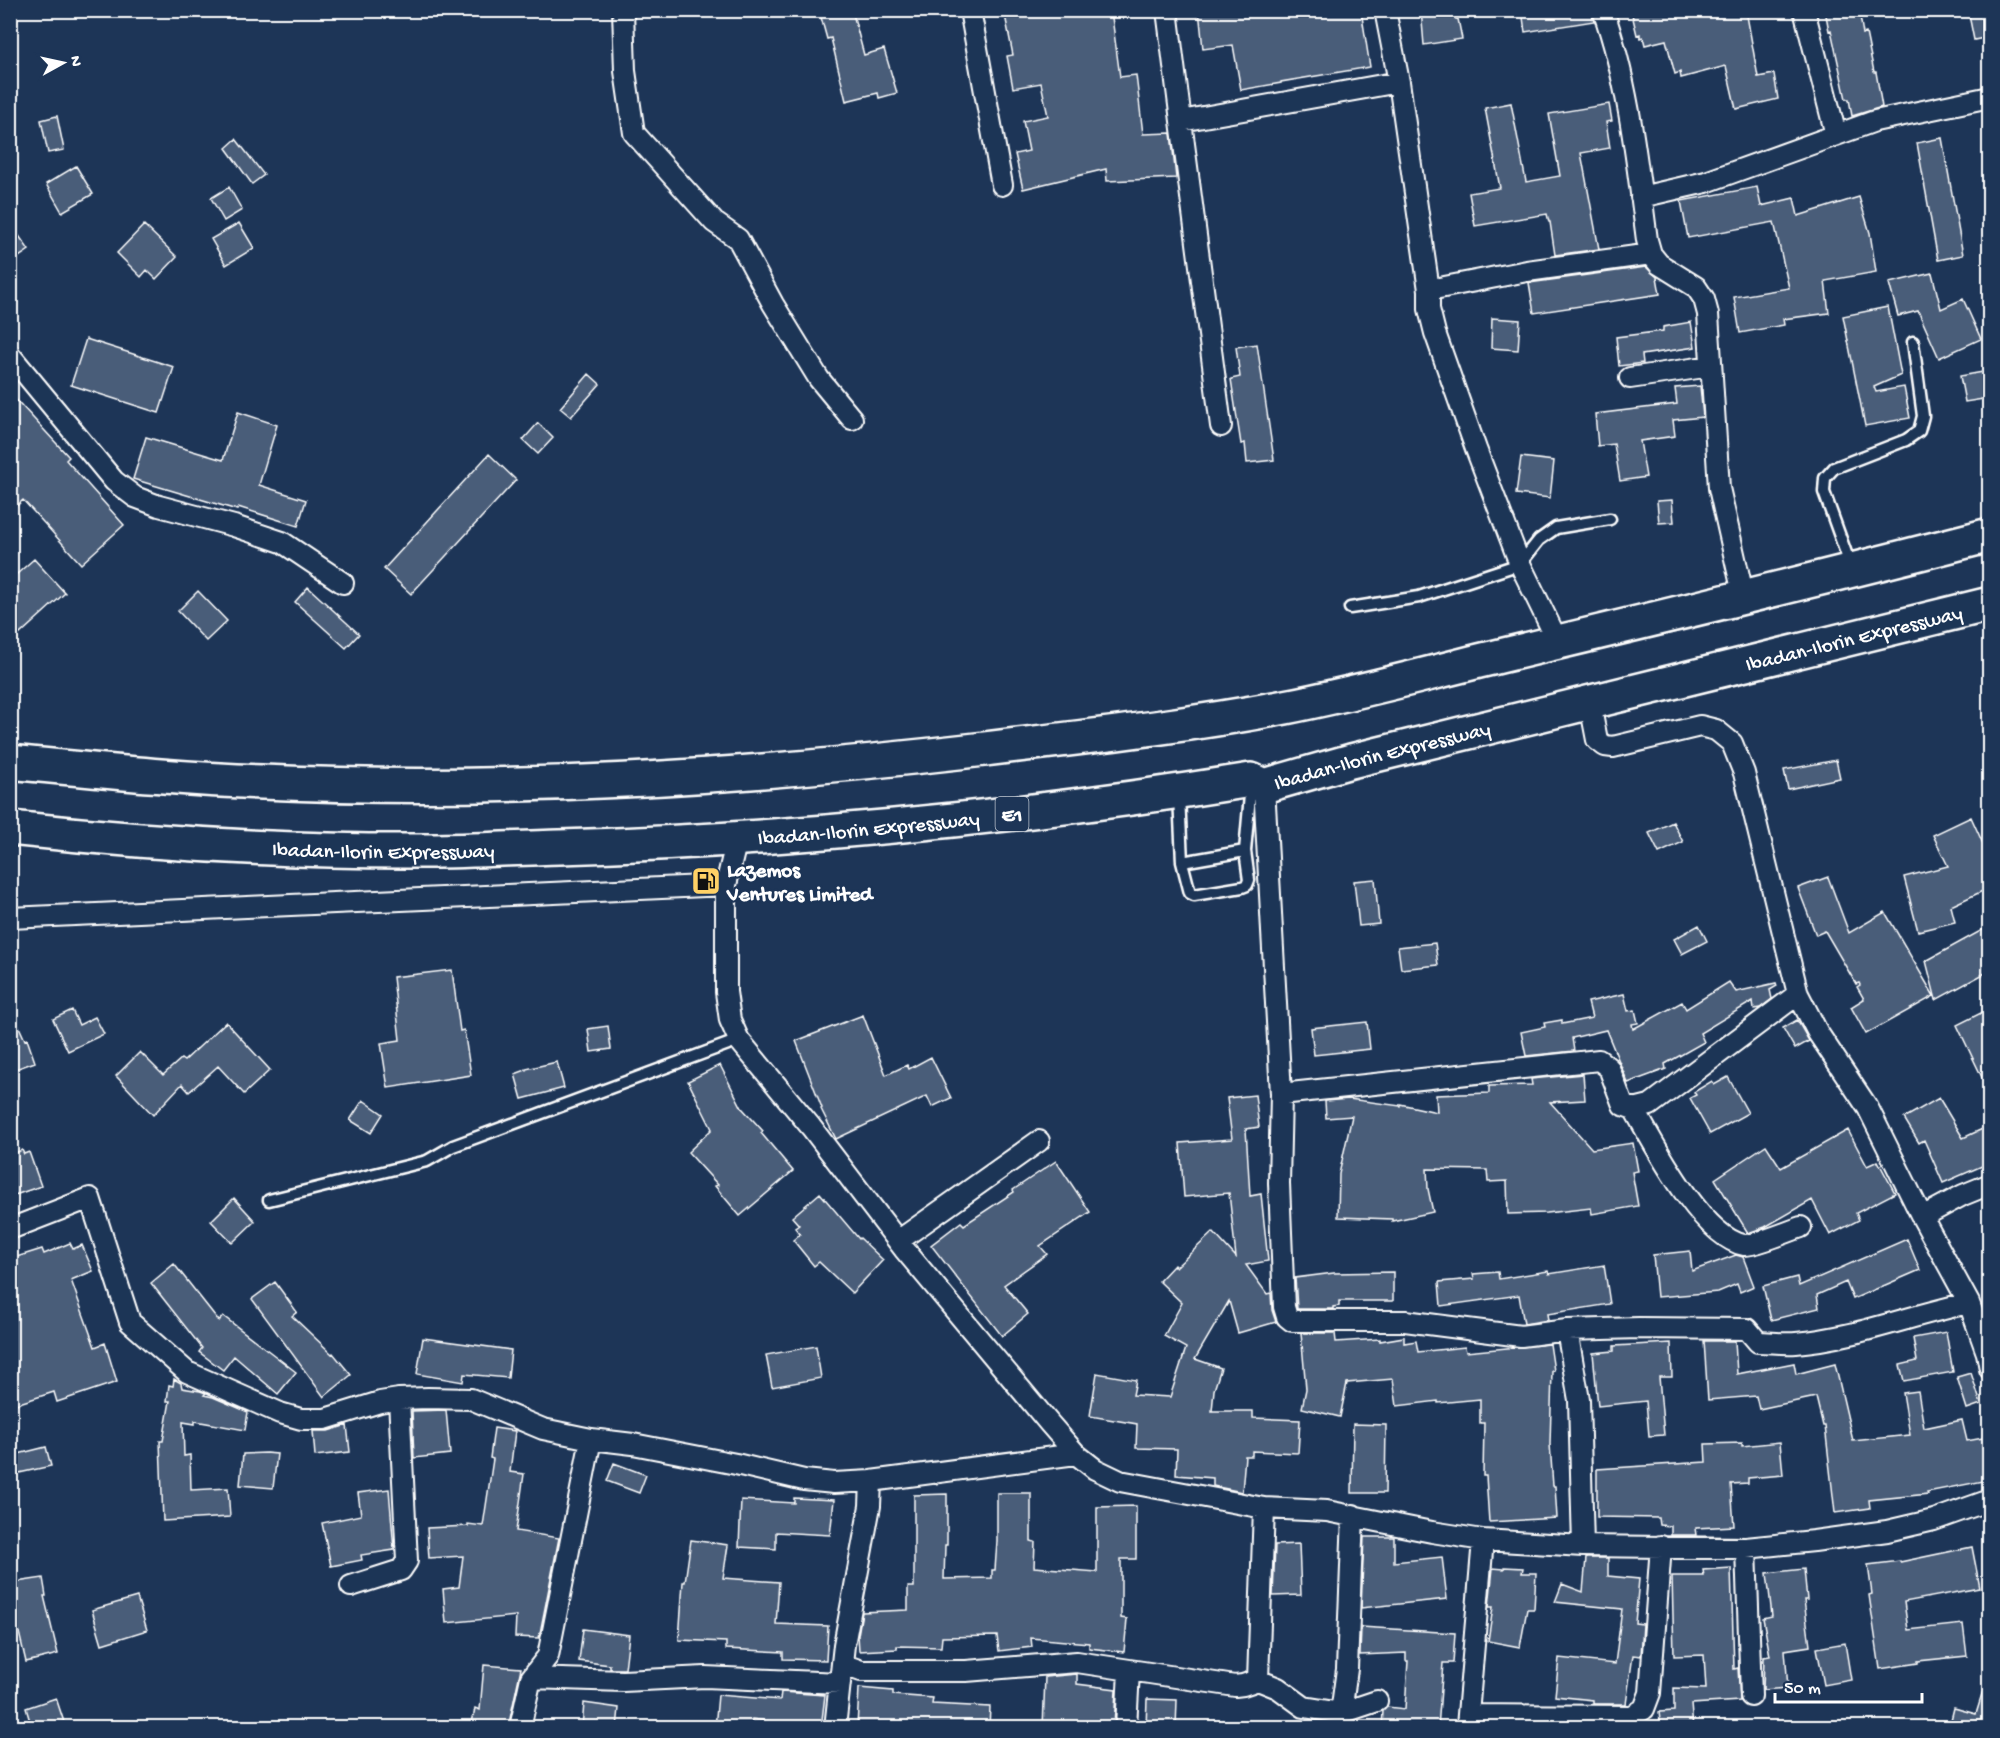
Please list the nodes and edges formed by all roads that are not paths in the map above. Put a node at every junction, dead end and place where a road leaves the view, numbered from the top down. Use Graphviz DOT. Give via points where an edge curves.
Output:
graph roads {
  1 [pos="623,10"];
  2 [pos="970,10"];
  3 [pos="1167,10"];
  4 [pos="1385,10"];
  5 [pos="1603,10"];
  6 [pos="1804,10"];
  7 [pos="1399,82"];
  8 [pos="1989,97"];
  9 [pos="1181,121"];
  10 [pos="1836,135"];
  11 [pos="1002,185"];
  12 [pos="1641,197"];
  13 [pos="1651,254"];
  14 [pos="1429,290"];
  15 [pos="1913,342"];
  16 [pos="10,355"];
  17 [pos="1711,366"];
  18 [pos="1630,378"];
  19 [pos="852,419"];
  20 [pos="1221,426"];
  21 [pos="1610,519"];
  22 [pos="1989,535"];
  23 [pos="1521,564"];
  24 [pos="1852,570"];
  25 [pos="343,583"];
  26 [pos="1744,598"];
  27 [pos="1989,604"];
  28 [pos="1350,608"];
  29 [pos="1558,642"];
  30 [pos="1590,704"];
  31 [pos="10,762"];
  32 [pos="1258,783"];
  33 [pos="1179,792"];
  34 [pos="10,828"];
  35 [pos="737,839"];
  36 [pos="1245,851"];
  37 [pos="1182,862"];
  38 [pos="726,885"];
  39 [pos="10,918"];
  40 [pos="1798,994"];
  41 [pos="739,1040"];
  42 [pos="1281,1094"];
  43 [pos="1634,1109"];
  44 [pos="1039,1141"];
  45 [pos="1989,1184"];
  46 [pos="269,1200"];
  47 [pos="1922,1217"];
  48 [pos="1801,1227"];
  49 [pos="10,1229"];
  50 [pos="898,1241"];
  51 [pos="1969,1303"];
  52 [pos="1567,1330"];
  53 [pos="1989,1369"];
  54 [pos="399,1399"];
  55 [pos="591,1439"];
  56 [pos="1076,1454"];
  57 [pos="871,1480"];
  58 [pos="1989,1500"];
  59 [pos="1264,1508"];
  60 [pos="1353,1515"];
  61 [pos="1483,1540"];
  62 [pos="1583,1546"];
  63 [pos="1661,1546"];
  64 [pos="1746,1548"];
  65 [pos="351,1586"];
  66 [pos="1129,1671"];
  67 [pos="841,1673"];
  68 [pos="531,1678"];
  69 [pos="1258,1680"];
  70 [pos="1751,1696"];
  71 [pos="1377,1701"];
  72 [pos="1341,1713"];
  73 [pos="1468,1721"];
  74 [pos="520,1728"];
  75 [pos="835,1728"];
  76 [pos="1126,1728"];
  1 -- 19 [label="street" via="625,71 634,134 714,222 738,239 819,379"];
  2 -- 11 [label="street"];
  3 -- 9 [label="street"];
  4 -- 7 [label="street"];
  5 -- 12 [label="street" via="1617,54"];
  6 -- 10 [label="street"];
  7 -- 9 [label="street"];
  7 -- 14 [label="street"];
  8 -- 10 [label="street" via="1875,121"];
  9 -- 20 [label="street"];
  10 -- 12 [label="street" via="1706,182"];
  12 -- 13 [label="street"];
  13 -- 14 [label="street" via="1527,271"];
  13 -- 17 [label="street" via="1659,264 1696,287 1704,299"];
  14 -- 23 [label="street" via="1435,333"];
  15 -- 24 [label="lane" via="1923,416 1919,431 1906,440 1834,468 1825,478 1824,492"];
  16 -- 25 [label="street" via="114,481 135,496 282,542"];
  17 -- 18 [label="street"];
  17 -- 26 [label="street" via="1719,488"];
  21 -- 23 [label="lane" via="1556,528 1539,540"];
  22 -- 24 [label="highway"];
  23 -- 28 [label="lane" via="1419,597"];
  23 -- 29 [label="street"];
  24 -- 26 [label="highway"];
  26 -- 29 [label="highway"];
  27 -- 30 [label="highway, Ibadan-Ilorin Expressway / E1"];
  29 -- 31 [label="highway" via="1288,706 1219,718 1052,741 758,772 565,783 409,785 261,782"];
  30 -- 32 [label="highway, Ibadan-Ilorin Expressway / E1"];
  30 -- 40 [label="street" via="1597,740 1605,746 1700,726 1716,730 1732,743 1744,772"];
  32 -- 33 [label="highway, Ibadan-Ilorin Expressway / E1"];
  32 -- 36 [label="lane"];
  32 -- 42 [label="street"];
  33 -- 35 [label="highway, Ibadan-Ilorin Expressway / E1" via="993,817"];
  33 -- 37 [label="lane"];
  34 -- 35 [label="highway, Ibadan-Ilorin Expressway / E1" via="246,847 429,851"];
  35 -- 38 [label="street"];
  36 -- 37 [label="lane"];
  36 -- 37 [label="lane" via="1249,880 1242,887 1194,895 1190,893"];
  38 -- 39 [label="street"];
  38 -- 41 [label="street" via="726,992 730,1020"];
  40 -- 43 [label="street" via="1650,1105"];
  40 -- 47 [label="street" via="1818,1033 1868,1108"];
  41 -- 46 [label="lane" via="453,1146 427,1161"];
  41 -- 50 [label="street"];
  42 -- 43 [label="street" via="1599,1060 1609,1068 1623,1105"];
  42 -- 52 [label="street" via="1279,1183 1287,1317 1299,1322 1405,1321 1521,1336"];
  43 -- 48 [label="street" via="1678,1186 1711,1224 1731,1240 1746,1245"];
  44 -- 50 [label="street"];
  45 -- 47 [label="street"];
  47 -- 51 [label="street"];
  49 -- 54 [label="street" via="90,1198 130,1322 187,1372 280,1413 301,1419 325,1419"];
  50 -- 56 [label="street"];
  51 -- 52 [label="street" via="1859,1332 1795,1343 1758,1342 1746,1329"];
  51 -- 53 [label="street"];
  52 -- 62 [label="street" via="1580,1400"];
  54 -- 55 [label="street" via="471,1400 543,1429"];
  54 -- 65 [label="street" via="407,1560 401,1570"];
  55 -- 57 [label="street" via="633,1444 804,1480"];
  55 -- 68 [label="street" via="548,1656"];
  56 -- 57 [label="street"];
  56 -- 59 [label="street" via="1120,1481"];
  57 -- 67 [label="street" via="870,1506"];
  58 -- 64 [label="street" via="1887,1532"];
  59 -- 60 [label="street"];
  59 -- 69 [label="street"];
  60 -- 61 [label="street"];
  60 -- 72 [label="street" via="1347,1670"];
  61 -- 62 [label="street"];
  61 -- 73 [label="street"];
  62 -- 63 [label="street"];
  63 -- 64 [label="street"];
  63 -- 73 [label="street" via="1650,1693 1644,1709 1632,1716"];
  64 -- 70 [label="street"];
  66 -- 67 [label="street" via="1077,1662 966,1671"];
  66 -- 69 [label="street" via="1234,1686"];
  66 -- 76 [label="street"];
  67 -- 68 [label="street" via="623,1681"];
  67 -- 75 [label="street"];
  68 -- 74 [label="street"];
  69 -- 72 [label="street" via="1278,1688 1304,1707"];
  71 -- 72 [label="street"];
}
